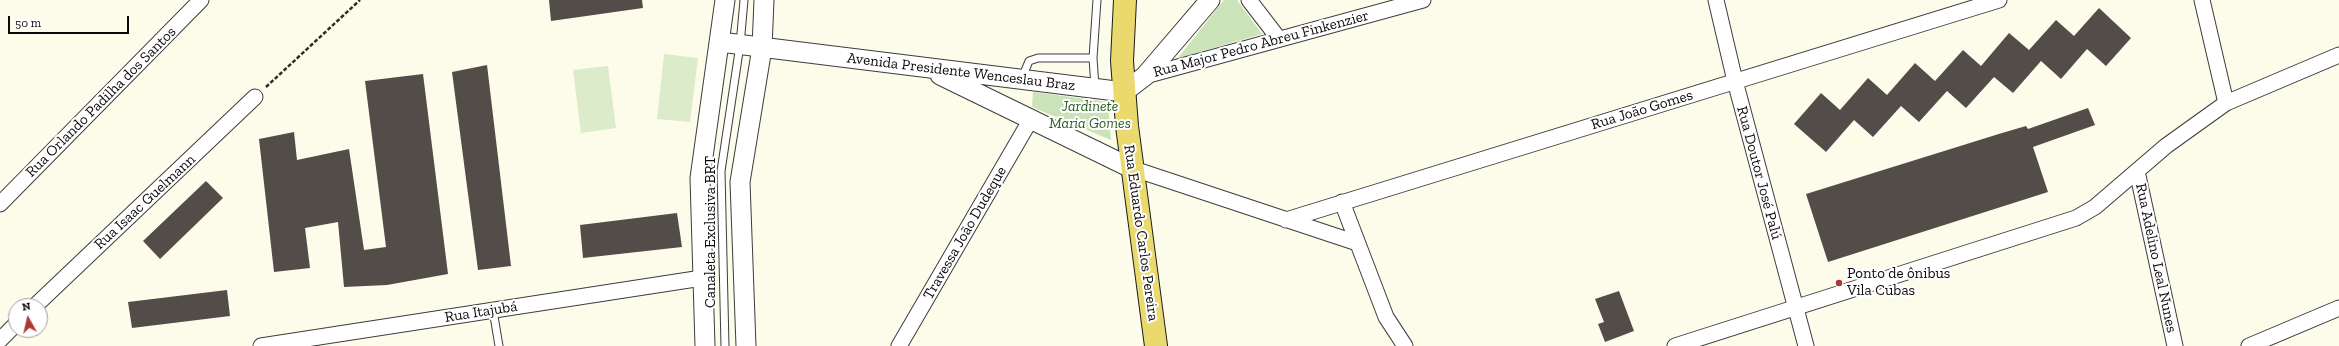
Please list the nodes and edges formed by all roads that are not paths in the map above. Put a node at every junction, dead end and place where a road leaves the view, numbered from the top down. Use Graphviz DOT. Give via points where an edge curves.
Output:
graph roads {
  1 [pos="202,0"];
  2 [pos="726,0"];
  3 [pos="744,0"];
  4 [pos="764,0"];
  5 [pos="1097,0"];
  6 [pos="1125,0"];
  7 [pos="1210,0"];
  8 [pos="1249,0"];
  9 [pos="1423,0"];
  10 [pos="1716,0"];
  11 [pos="1999,0"];
  12 [pos="2202,0"];
  13 [pos="1279,39"];
  14 [pos="720,42"];
  15 [pos="740,45"];
  16 [pos="762,48"];
  17 [pos="2339,55"];
  18 [pos="1093,58"];
  19 [pos="926,68"];
  20 [pos="1145,76"];
  21 [pos="1022,80"];
  22 [pos="1734,81"];
  23 [pos="1095,89"];
  24 [pos="1124,92"];
  25 [pos="255,97"];
  26 [pos="2226,103"];
  27 [pos="1031,119"];
  28 [pos="1132,168"];
  29 [pos="2137,171"];
  30 [pos="1342,202"];
  31 [pos="0,204"];
  32 [pos="1286,220"];
  33 [pos="1357,244"];
  34 [pos="702,278"];
  35 [pos="43,298"];
  36 [pos="1795,308"];
  37 [pos="2339,308"];
  38 [pos="493,310"];
  39 [pos="8,332"];
  40 [pos="0,339"];
  41 [pos="261,346"];
  42 [pos="499,346"];
  43 [pos="704,346"];
  44 [pos="725,346"];
  45 [pos="746,346"];
  46 [pos="899,346"];
  47 [pos="1156,346"];
  48 [pos="1405,346"];
  49 [pos="1675,346"];
  50 [pos="1806,346"];
  51 [pos="2174,346"];
  52 [pos="2249,346"];
  1 -- 31 [label="street, Rua Orlando Padilha dos Santos"];
  2 -- 14 [label="street"];
  3 -- 15 [label="lane, Canaleta Exclusiva BRT"];
  4 -- 16 [label="street"];
  5 -- 18 [label="lane"];
  6 -- 24 [label="main road, Rua Eduardo Carlos Pereira" via="1122,61"];
  7 -- 20 [label="street"];
  8 -- 13 [label="street"];
  9 -- 13 [label="street, Rua Major Pedro Abreu Finkenzier"];
  10 -- 22 [label="street, Rua Doutor José Palú"];
  11 -- 22 [label="street, Rua João Gomes"];
  12 -- 26 [label="street"];
  13 -- 20 [label="street, Rua Major Pedro Abreu Finkenzier"];
  14 -- 15 [label="street, Avenida Presidente Wenceslau Braz"];
  14 -- 34 [label="street" via="700,178"];
  15 -- 16 [label="street, Avenida Presidente Wenceslau Braz"];
  15 -- 44 [label="lane, Canaleta Exclusiva BRT" via="721,171"];
  16 -- 19 [label="street, Avenida Presidente Wenceslau Braz"];
  16 -- 45 [label="street" via="740,182"];
  17 -- 26 [label="street"];
  18 -- 21 [label="lane" via="1038,58 1029,61"];
  18 -- 23 [label="lane"];
  19 -- 21 [label="street, Avenida Presidente Wenceslau Braz"];
  19 -- 27 [label="street"];
  20 -- 24 [label="street"];
  21 -- 23 [label="street, Avenida Presidente Wenceslau Braz"];
  22 -- 30 [label="street, Rua João Gomes"];
  22 -- 36 [label="street, Rua Doutor José Palú"];
  23 -- 24 [label="street, Avenida Presidente Wenceslau Braz"];
  24 -- 28 [label="main road, Rua Eduardo Carlos Pereira"];
  25 -- 35 [label="street, Rua Isaac Guelmann"];
  26 -- 29 [label="street"];
  27 -- 28 [label="street"];
  27 -- 46 [label="street, Travessa João Dudeque"];
  28 -- 32 [label="street"];
  28 -- 47 [label="main road, Rua Eduardo Carlos Pereira"];
  29 -- 36 [label="street" via="2095,207 2076,218"];
  29 -- 51 [label="street, Rua Adelino Leal Nunes"];
  30 -- 32 [label="street, Rua João Gomes"];
  30 -- 33 [label="street"];
  32 -- 33 [label="street"];
  33 -- 48 [label="street" via="1386,317"];
  34 -- 38 [label="street, Rua Itajubá"];
  34 -- 43 [label="street"];
  36 -- 49 [label="street"];
  36 -- 50 [label="street, Rua Doutor José Palú"];
  37 -- 52 [label="street"];
  38 -- 41 [label="street, Rua Itajubá"];
  38 -- 42 [label="lane"];
  39 -- 40 [label="street"];
}
